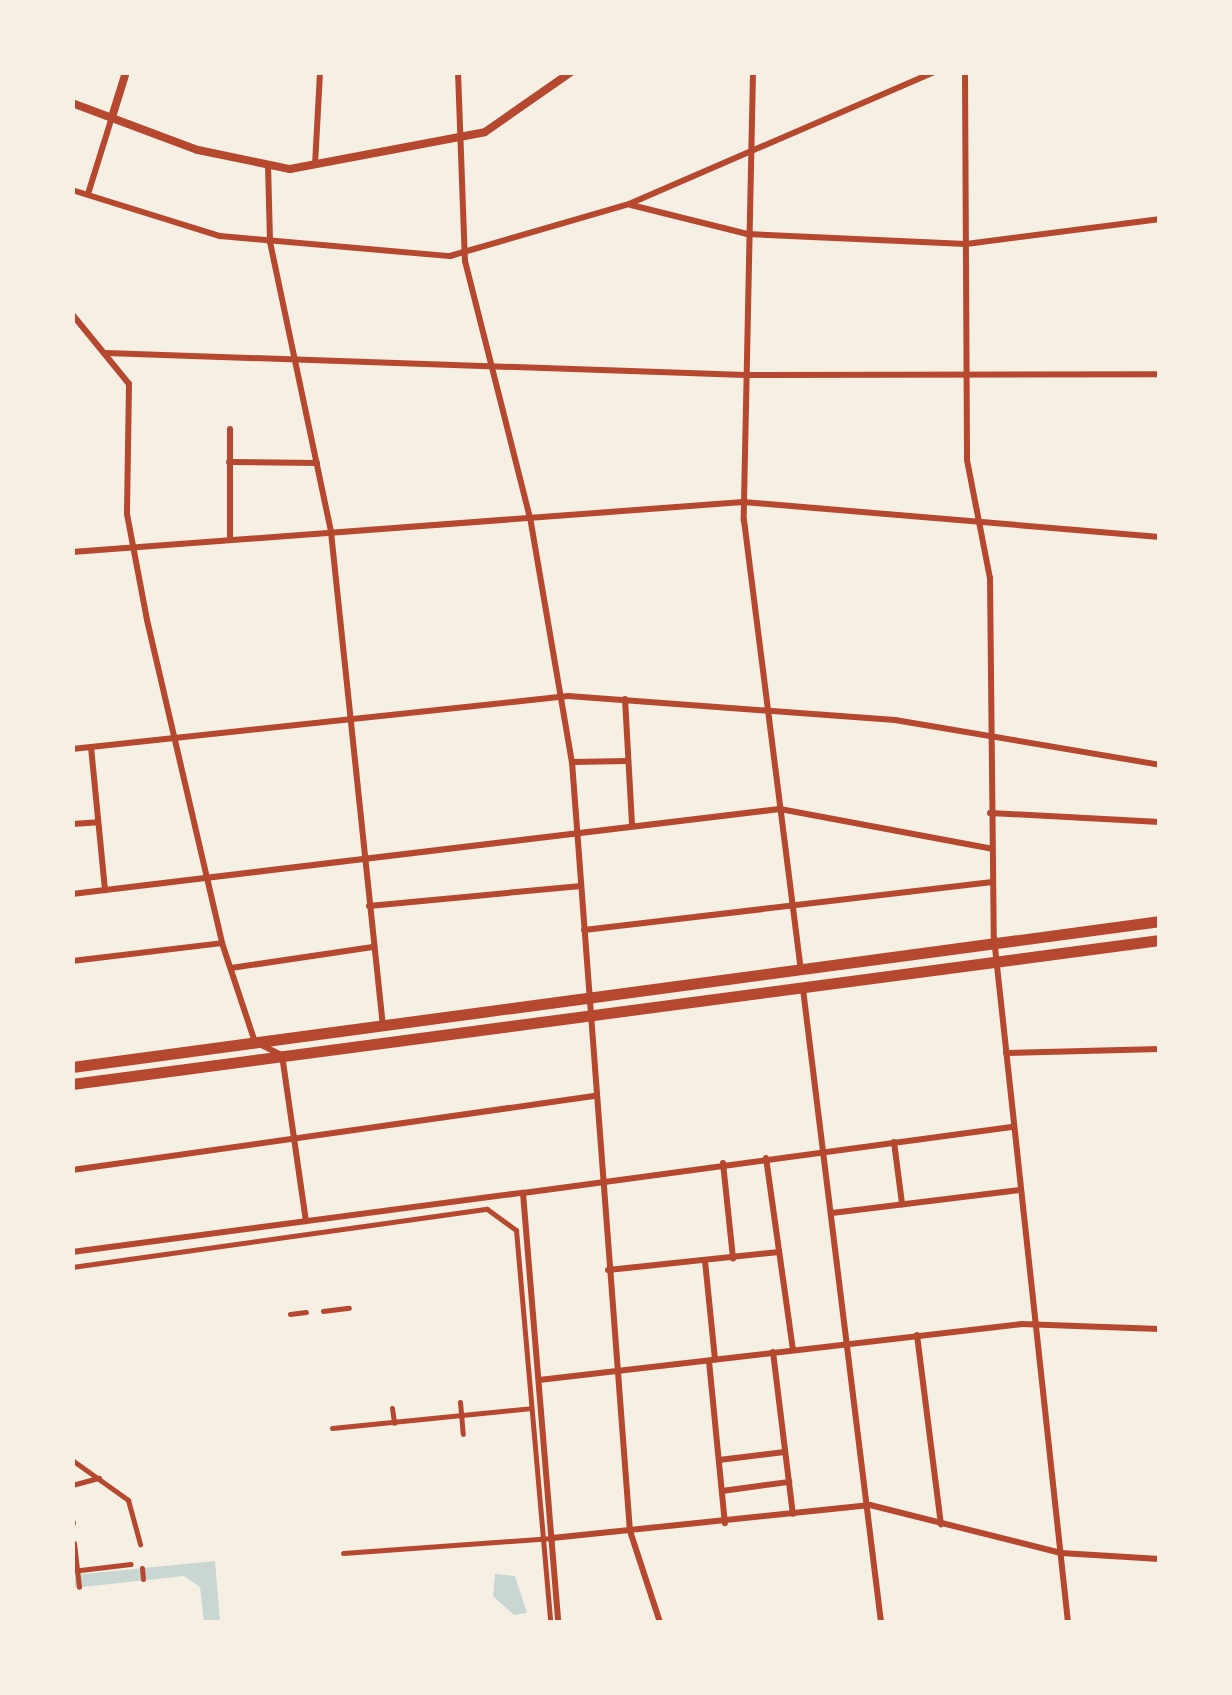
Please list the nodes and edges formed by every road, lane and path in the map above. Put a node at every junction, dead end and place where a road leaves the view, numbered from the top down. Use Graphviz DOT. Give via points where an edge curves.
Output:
graph roads {
  1 [pos="126,72"];
  2 [pos="320,72"];
  3 [pos="458,72"];
  4 [pos="571,72"];
  5 [pos="753,72"];
  6 [pos="934,72"];
  7 [pos="965,72"];
  8 [pos="72,103"];
  9 [pos="112,117"];
  10 [pos="464,138"];
  11 [pos="748,155"];
  12 [pos="268,164"];
  13 [pos="316,165"];
  14 [pos="72,190"];
  15 [pos="88,194"];
  16 [pos="629,204"];
  17 [pos="1160,218"];
  18 [pos="747,234"];
  19 [pos="270,242"];
  20 [pos="966,244"];
  21 [pos="465,253"];
  22 [pos="72,314"];
  23 [pos="106,353"];
  24 [pos="296,359"];
  25 [pos="492,366"];
  26 [pos="966,374"];
  27 [pos="1160,374"];
  28 [pos="746,375"];
  29 [pos="230,429"];
  30 [pos="230,462"];
  31 [pos="318,463"];
  32 [pos="744,502"];
  33 [pos="530,517"];
  34 [pos="978,520"];
  35 [pos="331,532"];
  36 [pos="1160,537"];
  37 [pos="230,538"];
  38 [pos="132,546"];
  39 [pos="72,552"];
  40 [pos="561,699"];
  41 [pos="625,699"];
  42 [pos="767,713"];
  43 [pos="354,724"];
  44 [pos="178,737"];
  45 [pos="991,743"];
  46 [pos="91,747"];
  47 [pos="72,749"];
  48 [pos="628,761"];
  49 [pos="572,762"];
  50 [pos="1160,765"];
  51 [pos="780,809"];
  52 [pos="990,813"];
  53 [pos="98,822"];
  54 [pos="1160,822"];
  55 [pos="72,824"];
  56 [pos="632,826"];
  57 [pos="576,832"];
  58 [pos="989,848"];
  59 [pos="364,859"];
  60 [pos="204,878"];
  61 [pos="991,882"];
  62 [pos="581,886"];
  63 [pos="105,890"];
  64 [pos="72,894"];
  65 [pos="792,905"];
  66 [pos="370,906"];
  67 [pos="1160,921"];
  68 [pos="584,930"];
  69 [pos="994,938"];
  70 [pos="1160,940"];
  71 [pos="222,943"];
  72 [pos="374,947"];
  73 [pos="996,954"];
  74 [pos="72,961"];
  75 [pos="800,963"];
  76 [pos="231,968"];
  77 [pos="802,982"];
  78 [pos="590,996"];
  79 [pos="588,1013"];
  80 [pos="384,1026"];
  81 [pos="255,1042"];
  82 [pos="1160,1049"];
  83 [pos="1006,1053"];
  84 [pos="282,1055"];
  85 [pos="72,1067"];
  86 [pos="72,1084"];
  87 [pos="594,1096"];
  88 [pos="1012,1127"];
  89 [pos="295,1138"];
  90 [pos="894,1142"];
  91 [pos="824,1151"];
  92 [pos="766,1158"];
  93 [pos="723,1163"];
  94 [pos="72,1170"];
  95 [pos="602,1181"];
  96 [pos="1018,1190"];
  97 [pos="523,1192"];
  98 [pos="902,1204"];
  99 [pos="832,1213"];
  100 [pos="306,1222"];
  101 [pos="72,1252"];
  102 [pos="779,1252"];
  103 [pos="734,1258"];
  104 [pos="704,1261"];
  105 [pos="72,1266"];
  106 [pos="608,1270"];
  107 [pos="348,1308"];
  108 [pos="323,1310"];
  109 [pos="306,1312"];
  110 [pos="290,1314"];
  111 [pos="1034,1324"];
  112 [pos="1160,1329"];
  113 [pos="917,1335"];
  114 [pos="849,1342"];
  115 [pos="793,1350"];
  116 [pos="773,1352"];
  117 [pos="712,1360"];
  118 [pos="615,1370"];
  119 [pos="539,1380"];
  120 [pos="460,1402"];
  121 [pos="392,1408"];
  122 [pos="531,1408"];
  123 [pos="461,1416"];
  124 [pos="394,1423"];
  125 [pos="332,1428"];
  126 [pos="463,1434"];
  127 [pos="785,1452"];
  128 [pos="72,1460"];
  129 [pos="719,1460"];
  130 [pos="99,1478"];
  131 [pos="789,1482"];
  132 [pos="72,1485"];
  133 [pos="722,1491"];
  134 [pos="870,1505"];
  135 [pos="793,1514"];
  136 [pos="725,1523"];
  137 [pos="941,1524"];
  138 [pos="630,1531"];
  139 [pos="542,1538"];
  140 [pos="552,1538"];
  141 [pos="74,1543"];
  142 [pos="140,1544"];
  143 [pos="343,1553"];
  144 [pos="1061,1554"];
  145 [pos="1160,1559"];
  146 [pos="131,1564"];
  147 [pos="142,1568"];
  148 [pos="75,1571"];
  149 [pos="143,1579"];
  150 [pos="79,1588"];
  151 [pos="550,1622"];
  152 [pos="558,1622"];
  153 [pos="660,1622"];
  154 [pos="882,1622"];
  155 [pos="1068,1622"];
  1 -- 9 [label="street"];
  2 -- 13 [label="street"];
  3 -- 10 [label="street"];
  4 -- 10 [label="street"];
  5 -- 11 [label="street"];
  6 -- 11 [label="street"];
  7 -- 20 [label="street"];
  8 -- 9 [label="street"];
  9 -- 12 [label="street" via="198,150"];
  9 -- 15 [label="street"];
  10 -- 13 [label="street"];
  10 -- 21 [label="street"];
  11 -- 16 [label="street"];
  11 -- 18 [label="street"];
  12 -- 13 [label="street"];
  12 -- 19 [label="street"];
  14 -- 15 [label="street"];
  15 -- 19 [label="street"];
  16 -- 18 [label="street"];
  16 -- 21 [label="street"];
  17 -- 20 [label="street"];
  18 -- 20 [label="street"];
  18 -- 28 [label="street"];
  19 -- 21 [label="street"];
  19 -- 24 [label="street"];
  20 -- 26 [label="street"];
  21 -- 25 [label="street"];
  22 -- 23 [label="street"];
  23 -- 24 [label="street"];
  23 -- 38 [label="street" via="131,392"];
  24 -- 25 [label="street"];
  24 -- 31 [label="street"];
  25 -- 28 [label="street"];
  25 -- 33 [label="street"];
  26 -- 27 [label="street"];
  26 -- 28 [label="street"];
  26 -- 34 [label="street"];
  28 -- 32 [label="street"];
  29 -- 30 [label="street"];
  30 -- 31 [label="street"];
  30 -- 37 [label="street"];
  31 -- 35 [label="street"];
  32 -- 33 [label="street"];
  32 -- 34 [label="street"];
  32 -- 42 [label="street"];
  33 -- 35 [label="street"];
  33 -- 40 [label="street"];
  34 -- 36 [label="street"];
  34 -- 45 [label="street" via="990,578"];
  35 -- 37 [label="street"];
  35 -- 43 [label="street"];
  37 -- 38 [label="street"];
  38 -- 39 [label="street"];
  38 -- 44 [label="street"];
  40 -- 41 [label="street"];
  40 -- 43 [label="street"];
  40 -- 49 [label="street"];
  41 -- 42 [label="street"];
  41 -- 48 [label="street"];
  42 -- 45 [label="street" via="895,720"];
  42 -- 51 [label="street"];
  43 -- 44 [label="street"];
  43 -- 59 [label="street"];
  44 -- 46 [label="street"];
  44 -- 60 [label="street"];
  45 -- 50 [label="street"];
  45 -- 52 [label="street"];
  46 -- 47 [label="street"];
  46 -- 53 [label="street"];
  48 -- 49 [label="street"];
  48 -- 56 [label="street"];
  49 -- 57 [label="street"];
  51 -- 56 [label="street"];
  51 -- 58 [label="street"];
  51 -- 65 [label="street"];
  52 -- 54 [label="street"];
  52 -- 58 [label="street"];
  53 -- 55 [label="street"];
  53 -- 63 [label="street"];
  56 -- 57 [label="street"];
  57 -- 59 [label="street"];
  57 -- 62 [label="street"];
  58 -- 61 [label="street"];
  59 -- 60 [label="street"];
  59 -- 66 [label="street"];
  60 -- 63 [label="street"];
  60 -- 71 [label="street"];
  61 -- 65 [label="street"];
  61 -- 69 [label="street"];
  62 -- 66 [label="street"];
  62 -- 68 [label="street"];
  63 -- 64 [label="street"];
  65 -- 68 [label="street"];
  65 -- 75 [label="street"];
  66 -- 72 [label="street"];
  67 -- 69 [label="highway"];
  68 -- 78 [label="street"];
  69 -- 73 [label="street"];
  69 -- 75 [label="highway"];
  70 -- 73 [label="highway"];
  71 -- 74 [label="street"];
  71 -- 76 [label="street"];
  72 -- 76 [label="street"];
  72 -- 80 [label="street"];
  73 -- 77 [label="highway"];
  73 -- 83 [label="street"];
  75 -- 78 [label="highway"];
  76 -- 81 [label="street"];
  77 -- 79 [label="highway"];
  77 -- 91 [label="street"];
  78 -- 79 [label="street"];
  78 -- 80 [label="highway"];
  79 -- 84 [label="highway"];
  79 -- 87 [label="street"];
  80 -- 81 [label="highway"];
  81 -- 84 [label="street"];
  81 -- 85 [label="highway"];
  82 -- 83 [label="street"];
  83 -- 88 [label="street"];
  84 -- 86 [label="highway"];
  84 -- 89 [label="street"];
  87 -- 89 [label="street"];
  87 -- 95 [label="street"];
  88 -- 90 [label="street"];
  88 -- 96 [label="street"];
  89 -- 94 [label="street"];
  89 -- 100 [label="street"];
  90 -- 91 [label="street"];
  90 -- 98 [label="street"];
  91 -- 92 [label="street"];
  91 -- 99 [label="street"];
  92 -- 93 [label="street"];
  92 -- 102 [label="street"];
  93 -- 95 [label="street"];
  93 -- 103 [label="street"];
  95 -- 97 [label="street"];
  95 -- 106 [label="street"];
  96 -- 98 [label="street"];
  96 -- 111 [label="street"];
  97 -- 100 [label="street"];
  97 -- 119 [label="street"];
  98 -- 99 [label="street"];
  99 -- 114 [label="street"];
  100 -- 101 [label="street"];
  102 -- 103 [label="street"];
  102 -- 115 [label="street"];
  103 -- 104 [label="street"];
  104 -- 106 [label="street"];
  104 -- 117 [label="street"];
  105 -- 122 [label="street" via="487,1209 516,1230"];
  106 -- 118 [label="street"];
  107 -- 108 [label="street"];
  109 -- 110 [label="street"];
  111 -- 112 [label="street"];
  111 -- 113 [label="street"];
  111 -- 144 [label="street"];
  113 -- 114 [label="street"];
  113 -- 137 [label="street"];
  114 -- 115 [label="street"];
  114 -- 134 [label="street"];
  115 -- 116 [label="street"];
  116 -- 117 [label="street"];
  116 -- 127 [label="street"];
  117 -- 118 [label="street"];
  117 -- 129 [label="street"];
  118 -- 119 [label="street"];
  118 -- 138 [label="street"];
  119 -- 140 [label="street"];
  120 -- 123 [label="street"];
  121 -- 124 [label="street"];
  122 -- 123 [label="street"];
  122 -- 139 [label="street"];
  123 -- 124 [label="street"];
  123 -- 126 [label="street"];
  124 -- 125 [label="street"];
  127 -- 129 [label="street"];
  127 -- 131 [label="street"];
  128 -- 130 [label="street"];
  129 -- 133 [label="street"];
  130 -- 132 [label="street"];
  130 -- 142 [label="street" via="128,1500"];
  131 -- 133 [label="street"];
  131 -- 135 [label="street"];
  133 -- 136 [label="street"];
  134 -- 135 [label="street"];
  134 -- 137 [label="street"];
  134 -- 154 [label="street"];
  135 -- 136 [label="street"];
  136 -- 138 [label="street"];
  137 -- 144 [label="street"];
  138 -- 140 [label="street"];
  138 -- 153 [label="street"];
  139 -- 140 [label="street"];
  139 -- 143 [label="street"];
  139 -- 151 [label="street"];
  140 -- 152 [label="street"];
  141 -- 148 [label="street"];
  144 -- 145 [label="street"];
  144 -- 155 [label="street"];
  146 -- 148 [label="street"];
  147 -- 149 [label="street"];
  148 -- 150 [label="street"];
}
